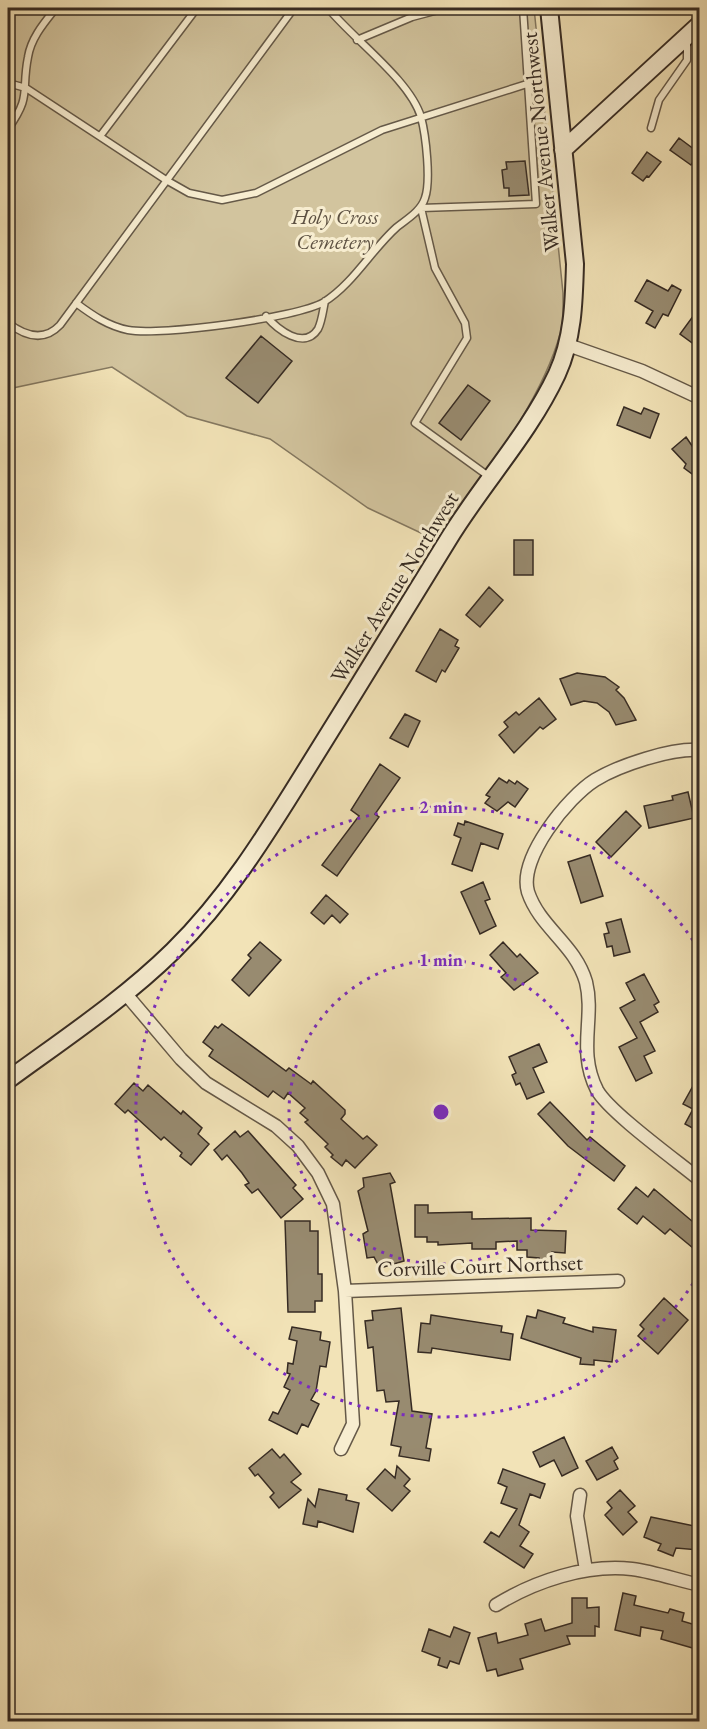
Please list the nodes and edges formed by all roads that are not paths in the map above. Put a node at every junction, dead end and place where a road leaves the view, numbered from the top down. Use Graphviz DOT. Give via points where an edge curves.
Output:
graph roads {
  1 [pos="56,8"];
  2 [pos="197,8"];
  3 [pos="294,8"];
  4 [pos="328,8"];
  5 [pos="446,8"];
  6 [pos="523,8"];
  7 [pos="549,8"];
  8 [pos="693,30"];
  9 [pos="357,40"];
  10 [pos="8,83"];
  11 [pos="530,83"];
  12 [pos="26,88"];
  13 [pos="421,119"];
  14 [pos="651,128"];
  15 [pos="8,129"];
  16 [pos="100,135"];
  17 [pos="563,150"];
  18 [pos="166,180"];
  19 [pos="421,208"];
  20 [pos="325,301"];
  21 [pos="76,303"];
  22 [pos="266,316"];
  23 [pos="8,324"];
  24 [pos="568,345"];
  25 [pos="699,398"];
  26 [pos="491,478"];
  27 [pos="699,750"];
  28 [pos="125,993"];
  29 [pos="8,1080"];
  30 [pos="699,1180"];
  31 [pos="618,1281"];
  32 [pos="345,1291"];
  33 [pos="341,1449"];
  34 [pos="579,1495"];
  35 [pos="586,1570"];
  36 [pos="699,1585"];
  37 [pos="496,1605"];
  1 -- 12 [label="lane" via="30,50"];
  2 -- 16 [label="lane"];
  3 -- 18 [label="lane"];
  4 -- 9 [label="lane"];
  5 -- 9 [label="lane" via="412,17"];
  6 -- 11 [label="lane"];
  7 -- 17 [label="main road, Walker Avenue Northwest"];
  8 -- 14 [label="lane" via="687,60 659,100"];
  8 -- 17 [label="main road"];
  9 -- 13 [label="lane" via="404,88"];
  10 -- 12 [label="lane"];
  11 -- 13 [label="lane"];
  11 -- 19 [label="lane" via="536,204"];
  12 -- 15 [label="lane" via="25,102"];
  12 -- 16 [label="lane"];
  13 -- 18 [label="lane" via="365,137 244,197 222,200 199,196"];
  13 -- 19 [label="lane" via="427,177"];
  16 -- 18 [label="lane"];
  17 -- 24 [label="main road, Walker Avenue Northwest" via="575,264"];
  18 -- 21 [label="lane"];
  19 -- 20 [label="lane"];
  19 -- 26 [label="lane" via="435,268 465,323 467,338 415,423"];
  20 -- 22 [label="lane" via="306,309"];
  20 -- 22 [label="lane" via="319,327 310,336 286,334"];
  21 -- 22 [label="lane" via="104,321 135,331"];
  21 -- 23 [label="lane" via="48,335 25,334"];
  24 -- 25 [label="street" via="642,371"];
  24 -- 26 [label="main road, Walker Avenue Northwest" via="539,408"];
  26 -- 28 [label="main road, Walker Avenue Northwest" via="454,530 241,874 173,951"];
  27 -- 30 [label="street" via="658,756 595,780 573,799 536,846 527,870 527,890 536,910 581,964 588,989 588,1063 598,1091"];
  28 -- 29 [label="main road, Walker Avenue Northwest"];
  28 -- 32 [label="street" via="206,1083 276,1126 298,1146 318,1173 333,1204"];
  31 -- 32 [label="street, Corville Court Northset"];
  32 -- 33 [label="street" via="353,1424"];
  34 -- 35 [label="street" via="577,1516"];
  35 -- 36 [label="street" via="632,1569"];
  35 -- 37 [label="street" via="521,1590"];
}
